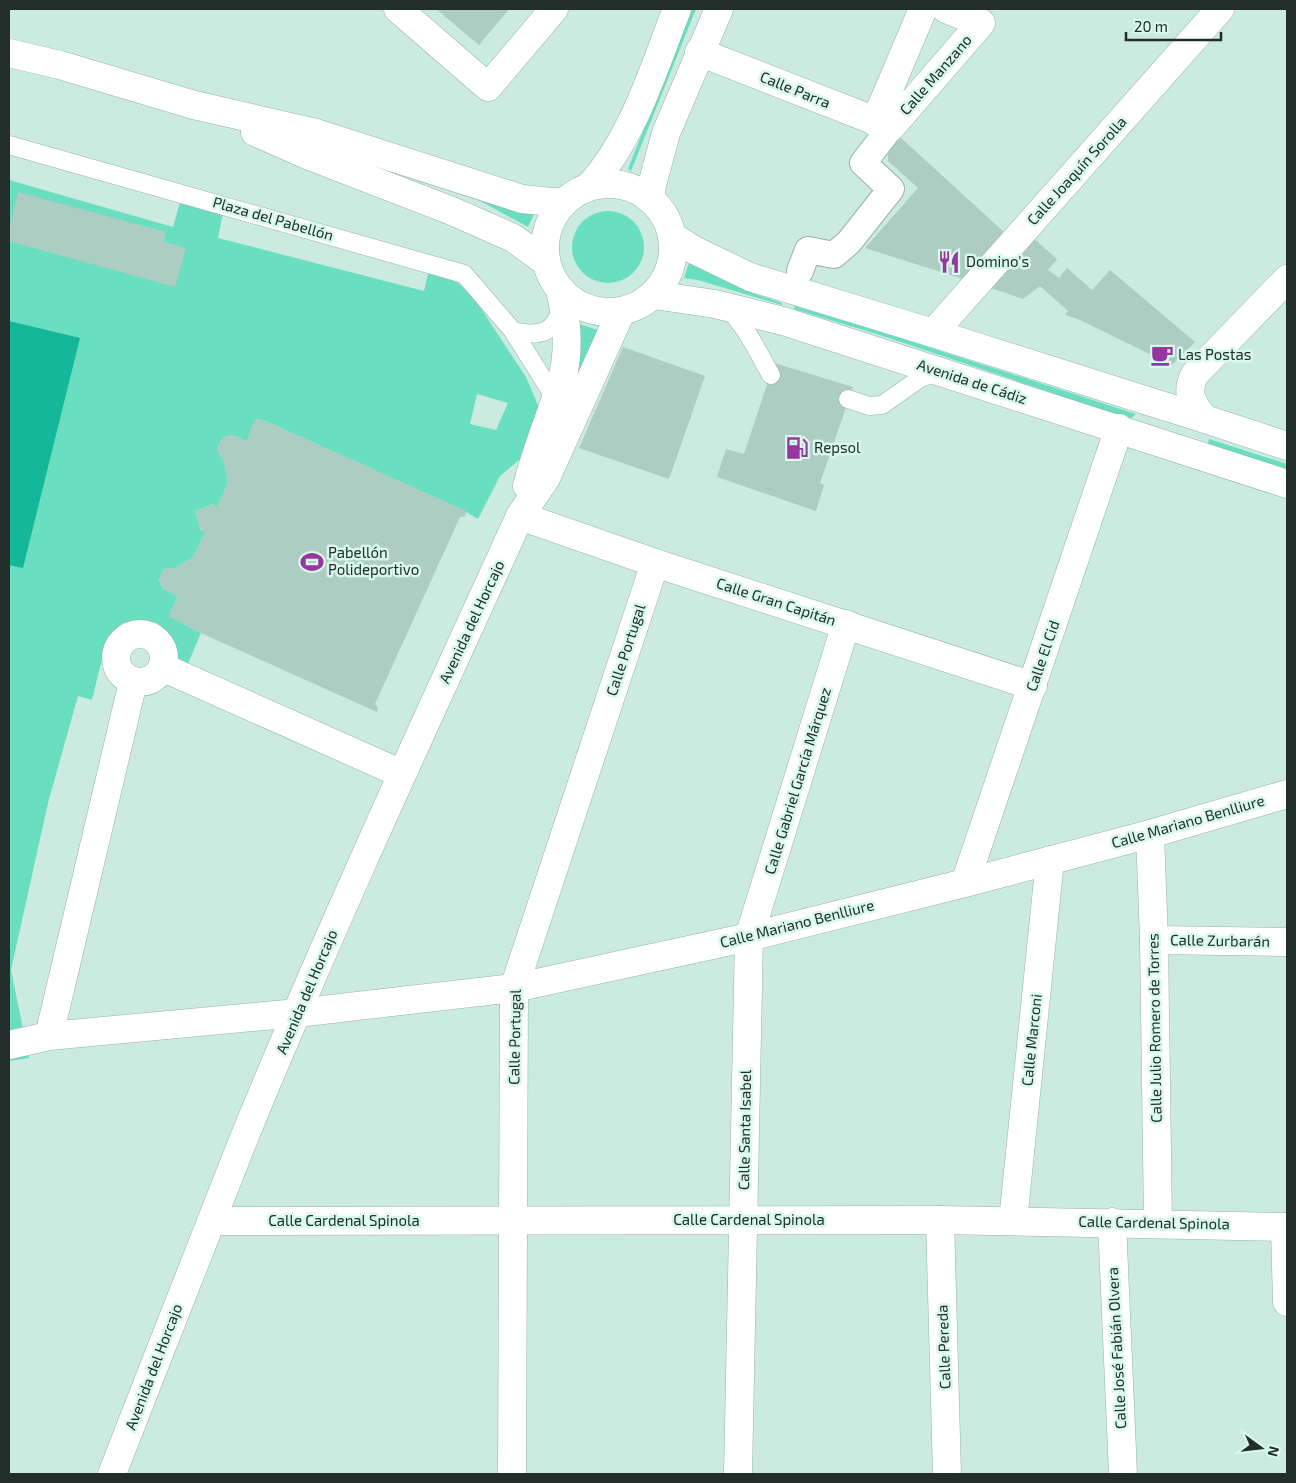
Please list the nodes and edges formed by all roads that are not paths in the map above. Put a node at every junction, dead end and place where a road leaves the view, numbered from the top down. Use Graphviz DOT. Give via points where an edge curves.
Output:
graph roads {
  1 [pos="398,9"];
  2 [pos="554,9"];
  3 [pos="677,9"];
  4 [pos="718,9"];
  5 [pos="923,9"];
  6 [pos="946,9"];
  7 [pos="1220,9"];
  8 [pos="699,52"];
  9 [pos="9,53"];
  10 [pos="194,105"];
  11 [pos="883,124"];
  12 [pos="9,145"];
  13 [pos="590,186"];
  14 [pos="650,199"];
  15 [pos="563,203"];
  16 [pos="672,236"];
  17 [pos="546,262"];
  18 [pos="800,271"];
  19 [pos="1287,279"];
  20 [pos="654,295"];
  21 [pos="562,297"];
  22 [pos="726,307"];
  23 [pos="621,312"];
  24 [pos="513,331"];
  25 [pos="933,333"];
  26 [pos="942,372"];
  27 [pos="770,375"];
  28 [pos="555,398"];
  29 [pos="848,399"];
  30 [pos="1205,418"];
  31 [pos="1119,428"];
  32 [pos="1287,446"];
  33 [pos="1287,484"];
  34 [pos="520,516"];
  35 [pos="655,562"];
  36 [pos="846,624"];
  37 [pos="162,667"];
  38 [pos="133,682"];
  39 [pos="1033,686"];
  40 [pos="402,774"];
  41 [pos="1287,794"];
  42 [pos="1150,834"];
  43 [pos="1050,860"];
  44 [pos="966,883"];
  45 [pos="749,937"];
  46 [pos="1154,940"];
  47 [pos="1287,942"];
  48 [pos="514,988"];
  49 [pos="297,1013"];
  50 [pos="48,1036"];
  51 [pos="9,1045"];
  52 [pos="514,1220"];
  53 [pos="743,1220"];
  54 [pos="940,1220"];
  55 [pos="212,1221"];
  56 [pos="1013,1221"];
  57 [pos="1112,1222"];
  58 [pos="1158,1223"];
  59 [pos="1286,1227"];
  60 [pos="1287,1302"];
  61 [pos="112,1474"];
  62 [pos="512,1474"];
  63 [pos="738,1474"];
  64 [pos="947,1474"];
  65 [pos="1123,1474"];
  1 -- 2 [label="street" via="488,88"];
  3 -- 13 [label="street" via="627,132 605,169"];
  4 -- 8 [label="street"];
  5 -- 11 [label="street"];
  6 -- 11 [label="street, Calle Manzano" via="982,23"];
  7 -- 25 [label="street, Calle Joaquín Sorolla"];
  8 -- 11 [label="street, Calle Parra"];
  8 -- 14 [label="street" via="666,132"];
  9 -- 10 [label="street"];
  10 -- 15 [label="street" via="316,134 522,199"];
  10 -- 17 [label="street" via="307,155 513,238"];
  11 -- 18 [label="street" via="863,163 892,189 849,242 834,255 808,250"];
  12 -- 24 [label="lane, Plaza del Pabellón" via="456,271 468,278"];
  13 -- 14 [label="street" via="620,184"];
  13 -- 15 [label="street"];
  14 -- 16 [label="street" via="664,216"];
  15 -- 17 [label="street" via="548,227 544,244"];
  16 -- 20 [label="street" via="670,269"];
  16 -- 25 [label="street" via="714,261 750,277"];
  17 -- 21 [label="street"];
  19 -- 30 [label="street" via="1194,374 1190,393 1194,407"];
  20 -- 22 [label="street, Avenida de Cádiz"];
  20 -- 23 [label="street" via="637,307"];
  21 -- 23 [label="street" via="589,310"];
  21 -- 24 [label="lane" via="556,323 544,332 527,334"];
  21 -- 28 [label="street, Avenida del Horcajo" via="566,325 565,355 562,381"];
  22 -- 26 [label="street, Avenida de Cádiz" via="783,321"];
  22 -- 27 [label="lane" via="753,340"];
  23 -- 34 [label="street, Avenida del Horcajo" via="546,478"];
  24 -- 28 [label="lane, Plaza del Pabellón"];
  25 -- 30 [label="street"];
  26 -- 29 [label="lane" via="922,377 882,405 869,406"];
  26 -- 31 [label="street, Avenida de Cádiz"];
  28 -- 34 [label="street, Avenida del Horcajo" via="531,470"];
  30 -- 32 [label="street"];
  31 -- 33 [label="street, Avenida de Cádiz"];
  31 -- 39 [label="street, Calle El Cid"];
  34 -- 35 [label="street, Calle Gran Capitán"];
  34 -- 40 [label="street, Avenida del Horcajo"];
  35 -- 36 [label="street, Calle Gran Capitán"];
  35 -- 48 [label="street, Calle Portugal"];
  36 -- 39 [label="street, Calle Gran Capitán"];
  36 -- 45 [label="street, Calle Gabriel García Márquez"];
  37 -- 38 [label="street" via="154,678"];
  37 -- 38 [label="street" via="163,652 154,639 140,634 126,638 116,651 116,658 120,673"];
  37 -- 40 [label="street"];
  38 -- 50 [label="street"];
  39 -- 44 [label="street, Calle El Cid"];
  40 -- 49 [label="street, Avenida del Horcajo"];
  41 -- 42 [label="street, Calle Mariano Benlliure"];
  42 -- 43 [label="street, Calle Mariano Benlliure"];
  42 -- 46 [label="street, Calle Julio Romero de Torres"];
  43 -- 44 [label="street, Calle Mariano Benlliure"];
  43 -- 56 [label="street, Calle Marconi"];
  44 -- 45 [label="street, Calle Mariano Benlliure"];
  45 -- 48 [label="street, Calle Mariano Benlliure"];
  45 -- 53 [label="street, Calle Santa Isabel"];
  46 -- 47 [label="street, Calle Zurbarán"];
  46 -- 58 [label="street, Calle Julio Romero de Torres"];
  48 -- 49 [label="street, Calle Mariano Benlliure"];
  48 -- 52 [label="street, Calle Portugal"];
  49 -- 50 [label="street, Calle Mariano Benlliure"];
  49 -- 55 [label="street, Avenida del Horcajo"];
  50 -- 51 [label="street, Calle Mariano Benlliure"];
  52 -- 53 [label="street, Calle Cardenal Spinola"];
  52 -- 55 [label="street, Calle Cardenal Spinola"];
  52 -- 62 [label="street, Calle Portugal"];
  53 -- 54 [label="street, Calle Cardenal Spinola"];
  53 -- 63 [label="street, Calle Santa Isabel"];
  54 -- 56 [label="street, Calle Cardenal Spinola"];
  54 -- 64 [label="street, Calle Pereda"];
  55 -- 61 [label="street, Avenida del Horcajo"];
  56 -- 57 [label="street, Calle Cardenal Spinola"];
  57 -- 58 [label="street, Calle Cardenal Spinola"];
  57 -- 65 [label="street, Calle José Fabián Olvera"];
  58 -- 59 [label="street, Calle Cardenal Spinola"];
  59 -- 60 [label="street"];
}
